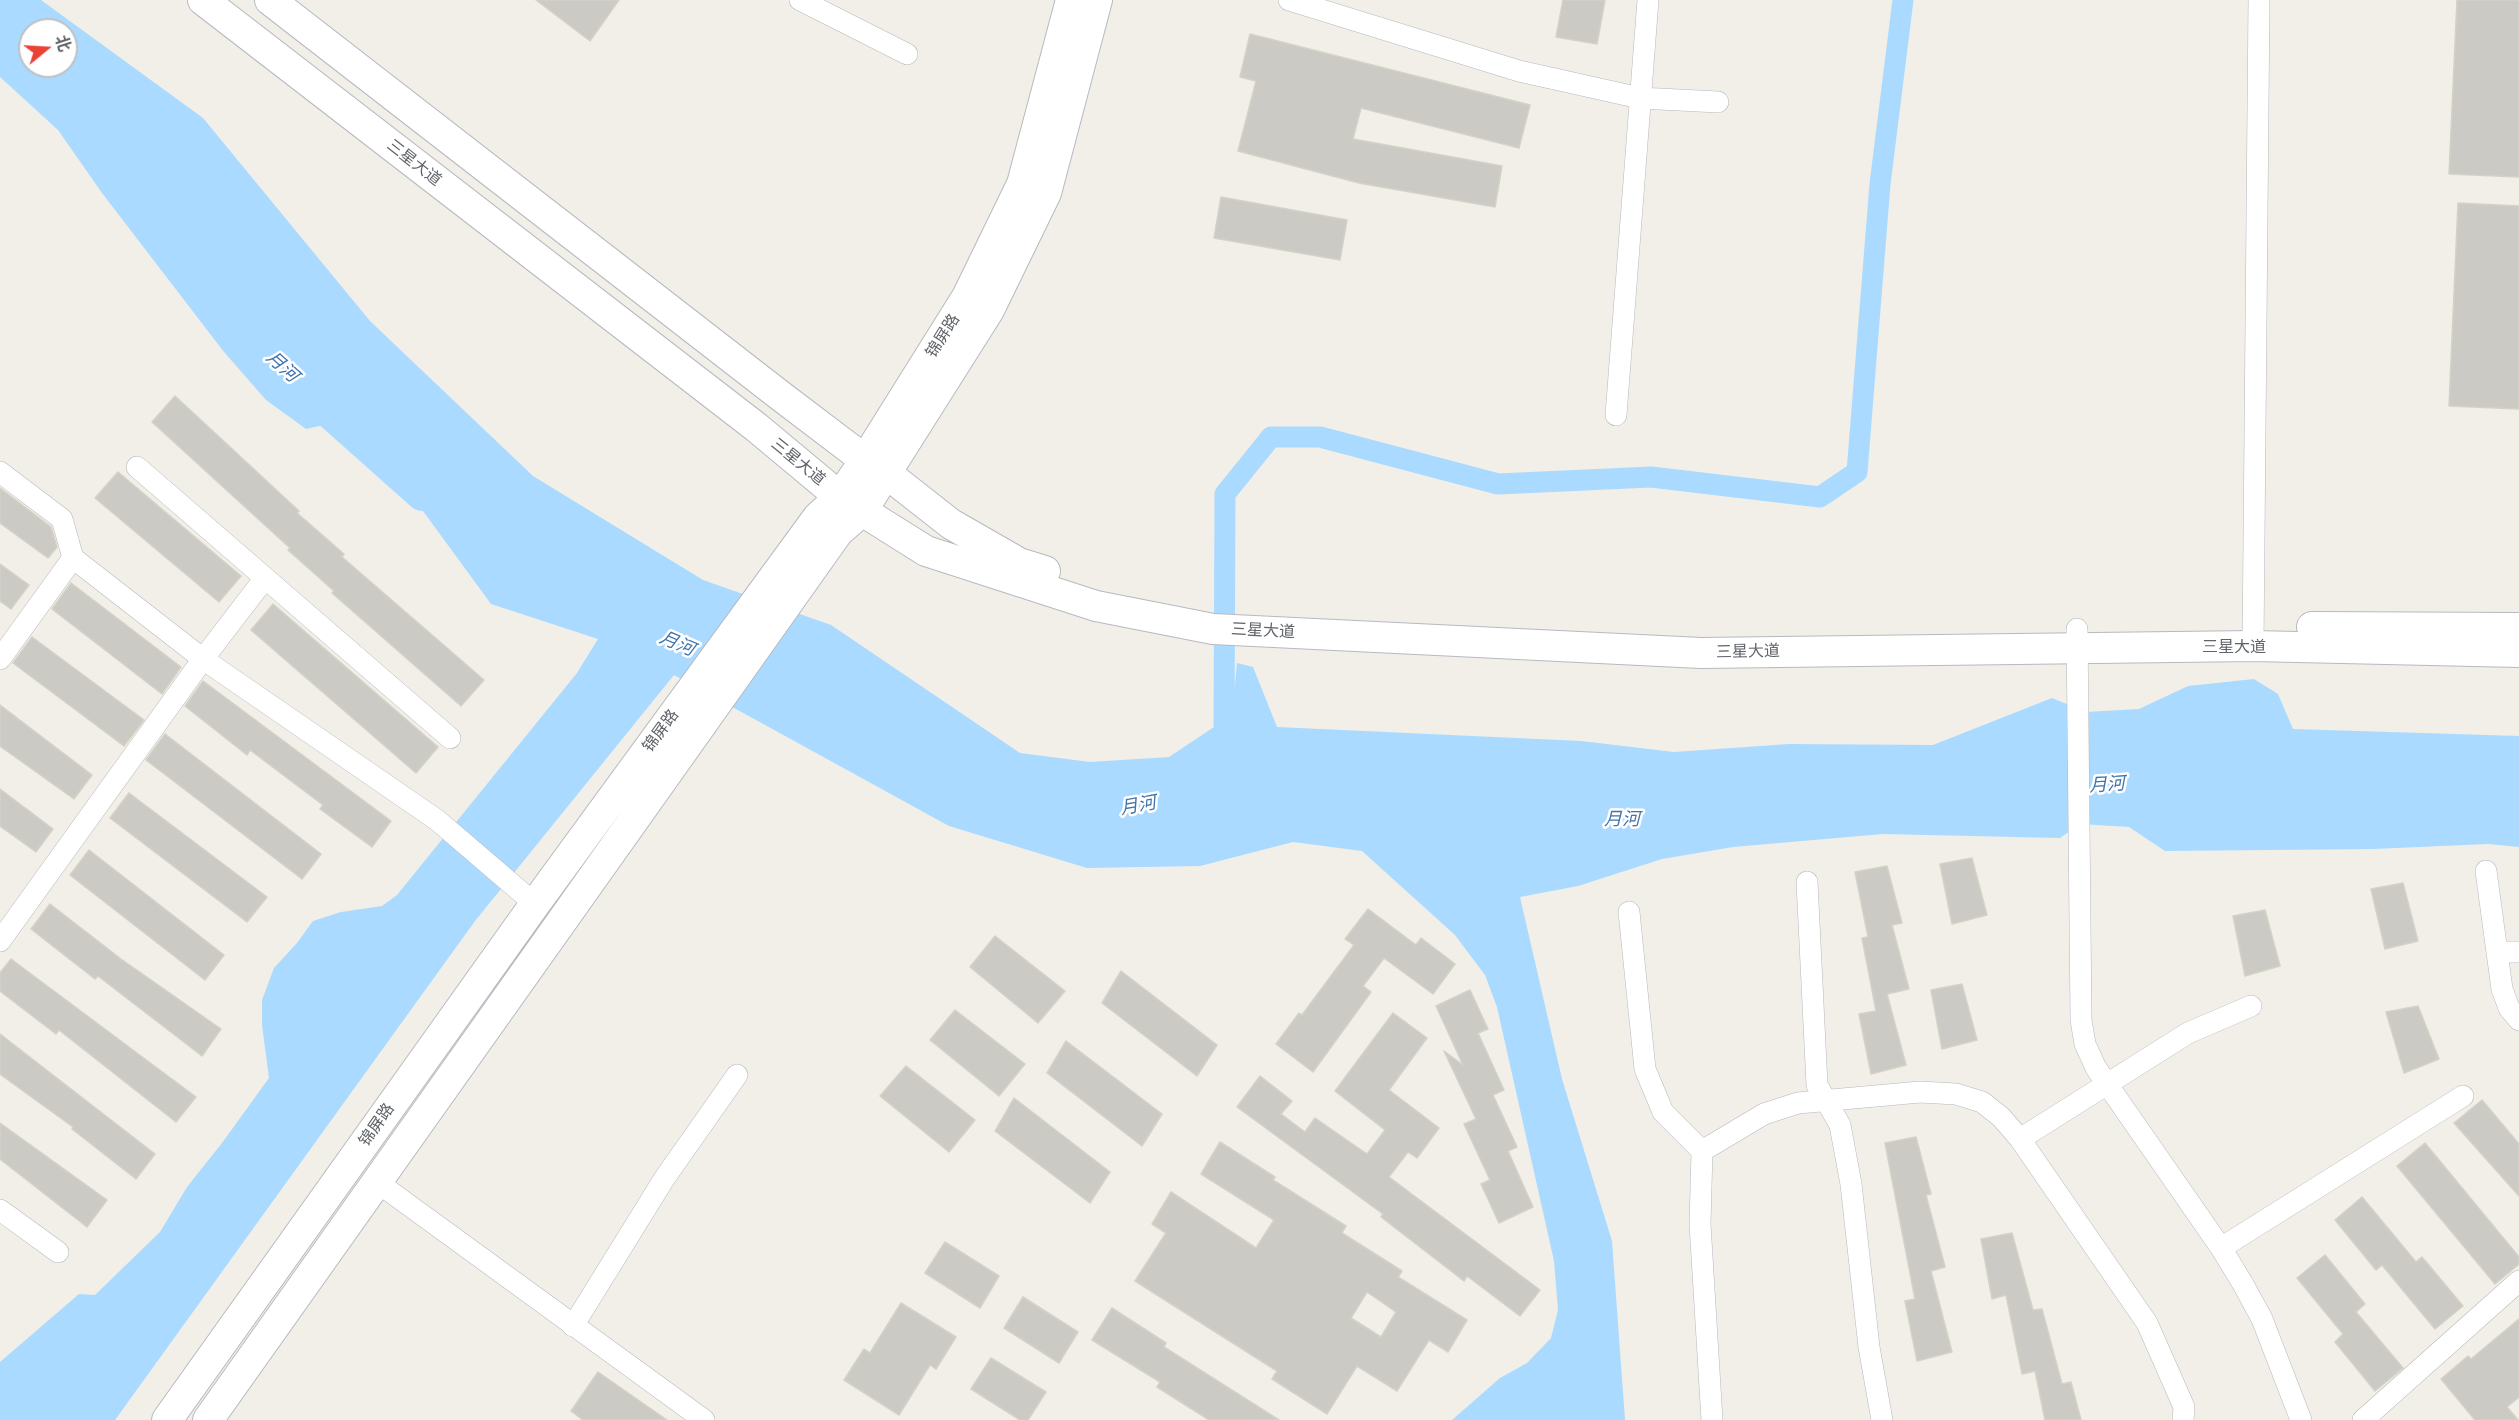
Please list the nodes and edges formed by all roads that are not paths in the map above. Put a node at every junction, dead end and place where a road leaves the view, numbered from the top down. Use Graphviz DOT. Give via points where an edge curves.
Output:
graph roads {
  1 [pos="203,0"];
  2 [pos="270,0"];
  3 [pos="800,0"];
  4 [pos="1071,0"];
  5 [pos="1097,0"];
  6 [pos="1289,0"];
  7 [pos="1648,0"];
  8 [pos="2259,0"];
  9 [pos="907,54"];
  10 [pos="1640,98"];
  11 [pos="1718,102"];
  12 [pos="1616,415"];
  13 [pos="876,466"];
  14 [pos="137,467"];
  15 [pos="0,472"];
  16 [pos="851,504"];
  17 [pos="73,558"];
  18 [pos="265,578"];
  19 [pos="1222,619"];
  20 [pos="2519,628"];
  21 [pos="2253,637"];
  22 [pos="2077,639"];
  23 [pos="2519,652"];
  24 [pos="0,659"];
  25 [pos="202,659"];
  26 [pos="691,714"];
  27 [pos="450,738"];
  28 [pos="2486,871"];
  29 [pos="1807,882"];
  30 [pos="535,904"];
  31 [pos="1629,912"];
  32 [pos="0,941"];
  33 [pos="2497,951"];
  34 [pos="2519,952"];
  35 [pos="2250,1006"];
  36 [pos="2519,1020"];
  37 [pos="737,1076"];
  38 [pos="2107,1083"];
  39 [pos="2463,1096"];
  40 [pos="1826,1100"];
  41 [pos="2020,1139"];
  42 [pos="1702,1151"];
  43 [pos="377,1182"];
  44 [pos="0,1210"];
  45 [pos="2222,1248"];
  46 [pos="58,1252"];
  47 [pos="2519,1281"];
  48 [pos="573,1326"];
  49 [pos="167,1420"];
  50 [pos="208,1420"];
  51 [pos="704,1420"];
  52 [pos="1712,1420"];
  53 [pos="1882,1420"];
  54 [pos="2183,1420"];
  55 [pos="2301,1420"];
  56 [pos="2363,1420"];
  1 -- 16 [label="street, 三星大道"];
  2 -- 13 [label="street, 三星大道"];
  3 -- 9 [label="street"];
  4 -- 13 [label="street, 锦屏路" via="1022,184 967,297"];
  5 -- 13 [label="street, 锦屏路" via="1046,193 989,310"];
  6 -- 10 [label="street" via="1519,71"];
  7 -- 10 [label="street"];
  8 -- 21 [label="street"];
  10 -- 11 [label="street"];
  10 -- 12 [label="street"];
  13 -- 16 [label="street, 锦屏路"];
  13 -- 19 [label="street, 三星大道" via="951,524 1018,563"];
  14 -- 18 [label="street"];
  15 -- 17 [label="street" via="62,519"];
  16 -- 19 [label="street, 三星大道" via="926,550 1013,581 1096,606"];
  16 -- 26 [label="street, 锦屏路" via="818,517 774,599"];
  17 -- 24 [label="street"];
  17 -- 25 [label="street"];
  18 -- 25 [label="street"];
  18 -- 27 [label="street"];
  19 -- 22 [label="street, 三星大道"];
  20 -- 21 [label="street, 三星大道"];
  21 -- 22 [label="street, 三星大道"];
  21 -- 23 [label="street, 三星大道"];
  22 -- 38 [label="street" via="2081,1020 2085,1044"];
  25 -- 30 [label="street" via="437,820"];
  25 -- 32 [label="street"];
  26 -- 30 [label="street, 锦屏路"];
  26 -- 43 [label="street, 锦屏路"];
  28 -- 33 [label="street"];
  29 -- 40 [label="street" via="1817,1085"];
  30 -- 49 [label="street, 锦屏路"];
  31 -- 42 [label="street" via="1645,1069 1663,1112"];
  33 -- 34 [label="street"];
  33 -- 36 [label="street" via="2502,989"];
  35 -- 38 [label="street" via="2188,1033"];
  37 -- 48 [label="street" via="664,1179"];
  38 -- 41 [label="street"];
  38 -- 45 [label="street"];
  39 -- 45 [label="street"];
  40 -- 41 [label="street" via="1920,1092 1956,1094 1982,1102"];
  40 -- 42 [label="street" via="1798,1103 1764,1114"];
  40 -- 53 [label="street" via="1840,1125 1849,1174 1869,1347"];
  41 -- 54 [label="street" via="2147,1323 2184,1407"];
  42 -- 52 [label="street" via="1700,1224"];
  43 -- 48 [label="street"];
  43 -- 50 [label="street, 锦屏路"];
  44 -- 46 [label="street"];
  45 -- 55 [label="street" via="2262,1320"];
  47 -- 56 [label="street"];
  48 -- 51 [label="street"];
}
